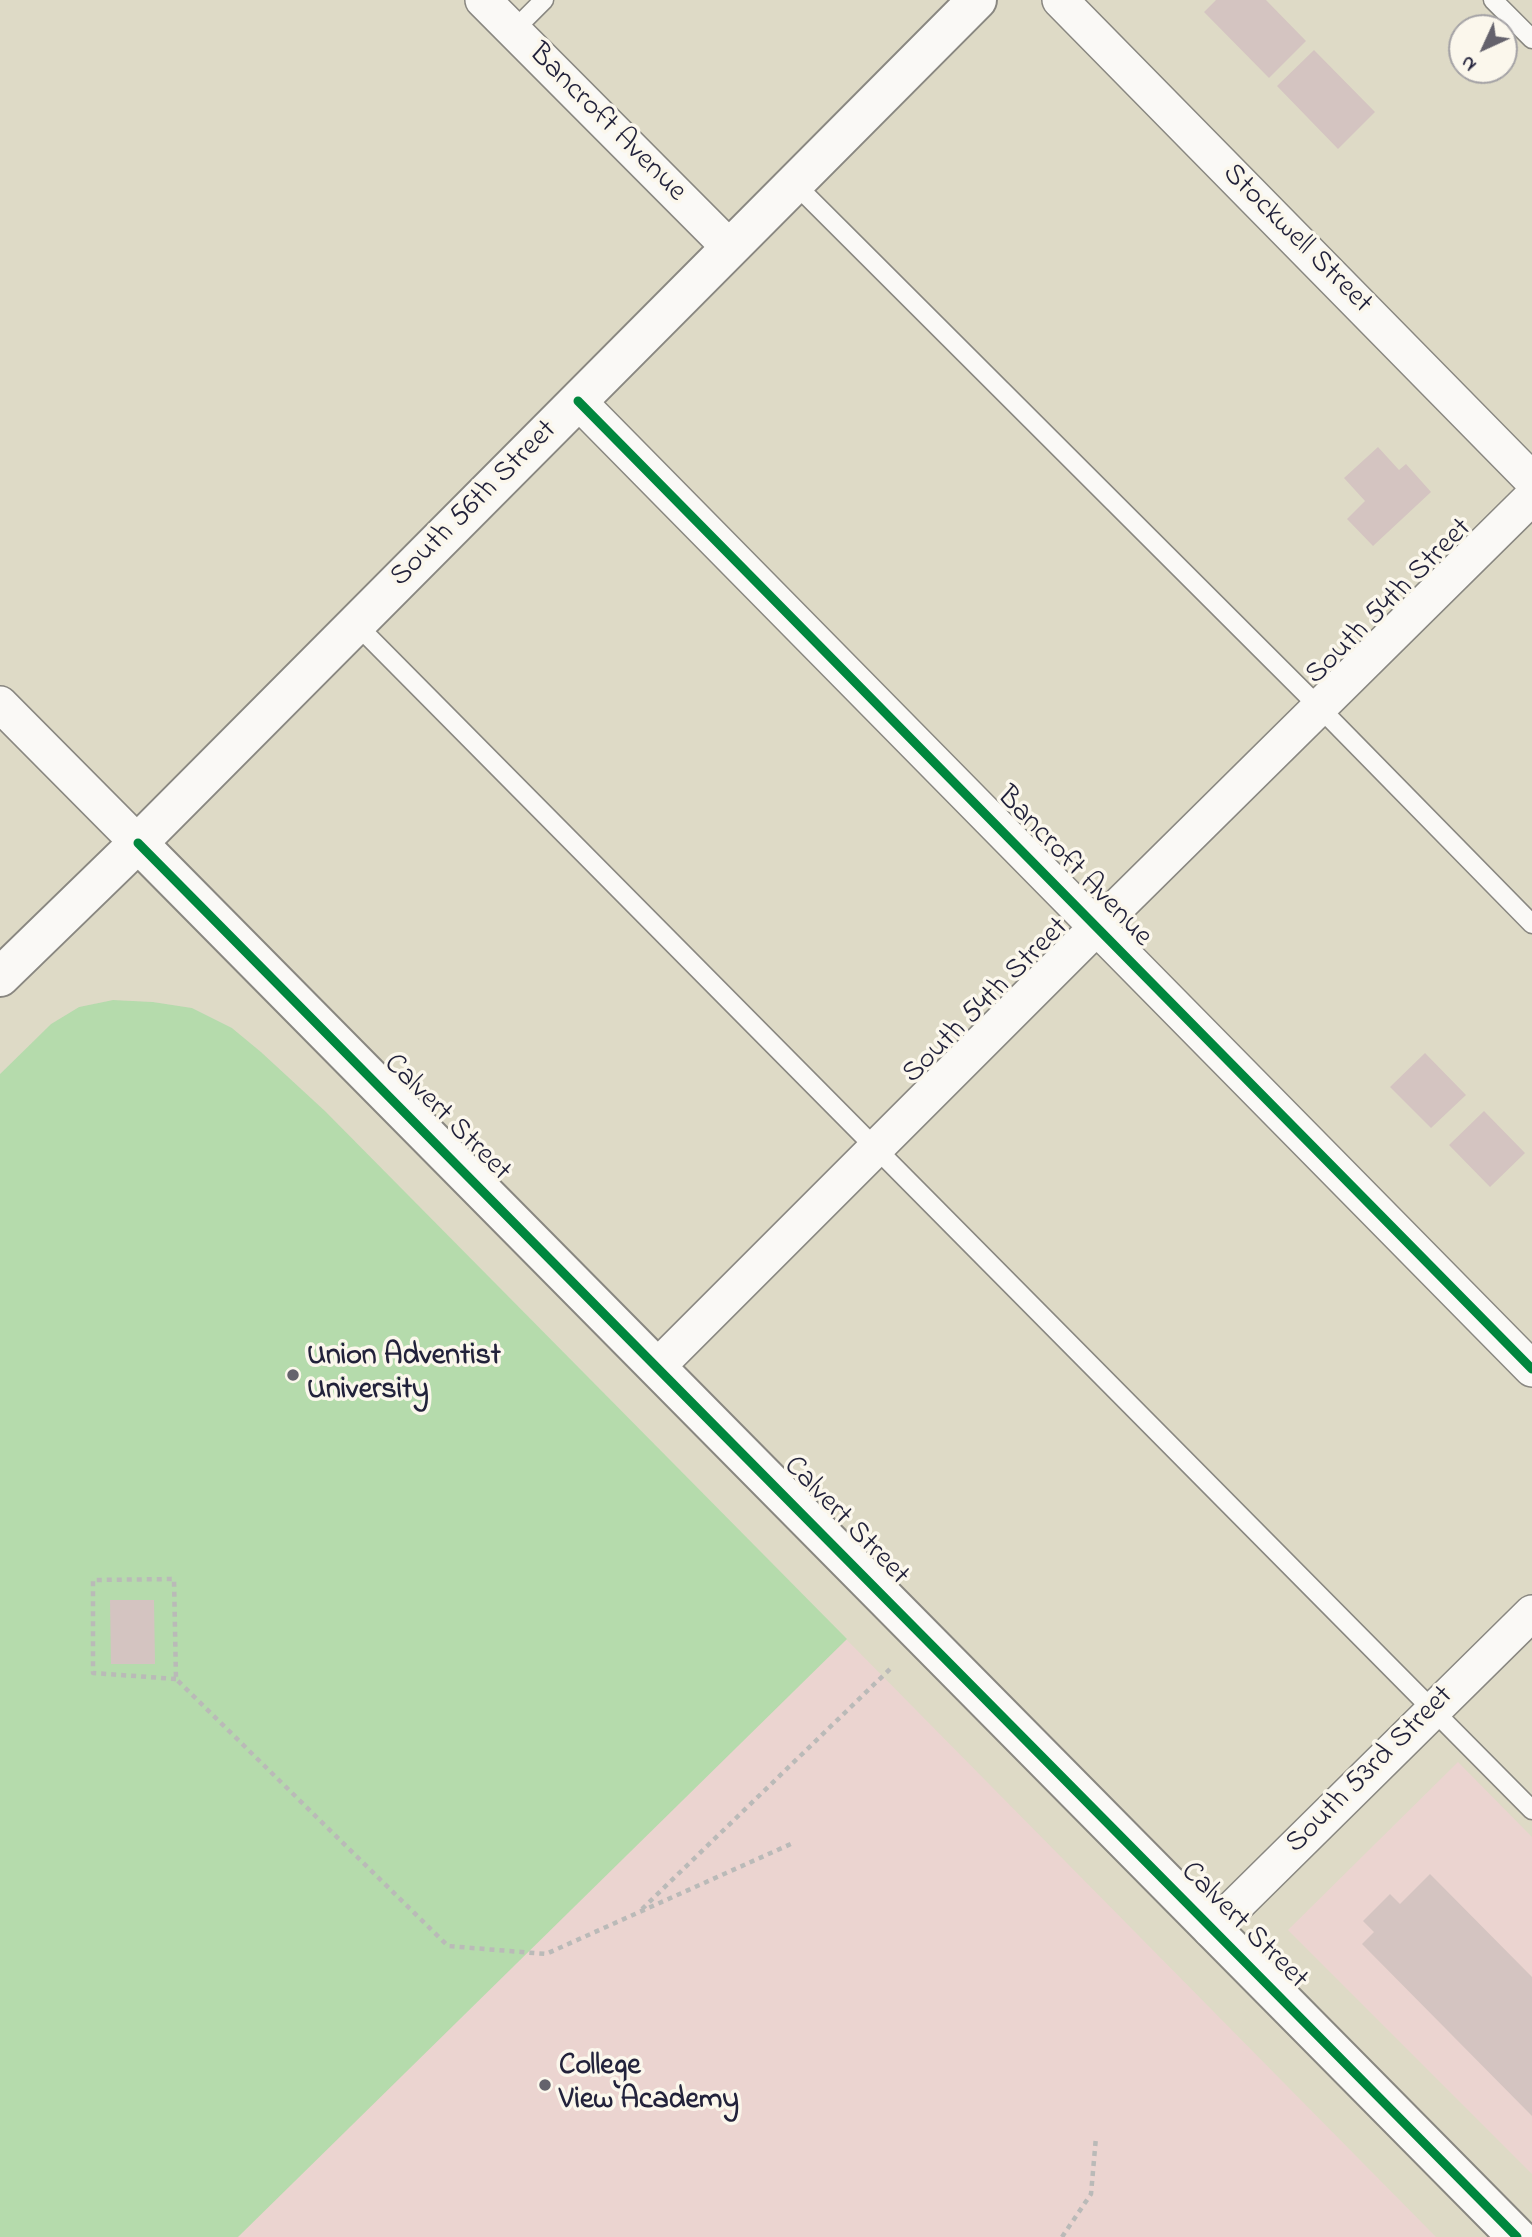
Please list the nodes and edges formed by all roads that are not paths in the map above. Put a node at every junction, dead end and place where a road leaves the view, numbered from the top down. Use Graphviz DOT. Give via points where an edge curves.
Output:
graph roads {
  1 [pos="483,0"];
  2 [pos="544,0"];
  3 [pos="977,0"];
  4 [pos="1059,0"];
  5 [pos="1493,0"];
  6 [pos="513,31"];
  7 [pos="1532,39"];
  8 [pos="794,183"];
  9 [pos="729,247"];
  10 [pos="578,401"];
  11 [pos="1532,480"];
  12 [pos="1532,497"];
  13 [pos="356,624"];
  14 [pos="0,704"];
  15 [pos="1319,707"];
  16 [pos="138,843"];
  17 [pos="1532,924"];
  18 [pos="1097,927"];
  19 [pos="0,977"];
  20 [pos="875,1149"];
  21 [pos="658,1366"];
  22 [pos="1532,1369"];
  23 [pos="1532,1613"];
  24 [pos="1433,1711"];
  25 [pos="1532,1810"];
  26 [pos="1211,1930"];
  27 [pos="1517,2237"];
  1 -- 6 [label="street, Bancroft Avenue"];
  2 -- 6 [label="lane"];
  3 -- 8 [label="street, South 56th Street"];
  4 -- 11 [label="street, Stockwell Street"];
  5 -- 7 [label="lane"];
  6 -- 9 [label="street, Bancroft Avenue"];
  8 -- 9 [label="street, South 56th Street"];
  8 -- 15 [label="lane"];
  9 -- 10 [label="street, South 56th Street"];
  10 -- 13 [label="street, South 56th Street"];
  10 -- 18 [label="street, Bancroft Avenue"];
  12 -- 15 [label="street, South 54th Street"];
  13 -- 16 [label="street, South 56th Street"];
  13 -- 20 [label="lane"];
  14 -- 16 [label="street, Calvert Street"];
  15 -- 17 [label="lane"];
  15 -- 18 [label="street, South 54th Street"];
  16 -- 19 [label="street, South 56th Street"];
  16 -- 21 [label="street, Calvert Street"];
  18 -- 20 [label="street, South 54th Street"];
  18 -- 22 [label="street, Bancroft Avenue"];
  20 -- 21 [label="street, South 54th Street"];
  20 -- 24 [label="lane"];
  21 -- 26 [label="street, Calvert Street"];
  23 -- 24 [label="street, South 53rd Street"];
  24 -- 25 [label="lane"];
  24 -- 26 [label="street, South 53rd Street"];
  26 -- 27 [label="street, Calvert Street"];
}
